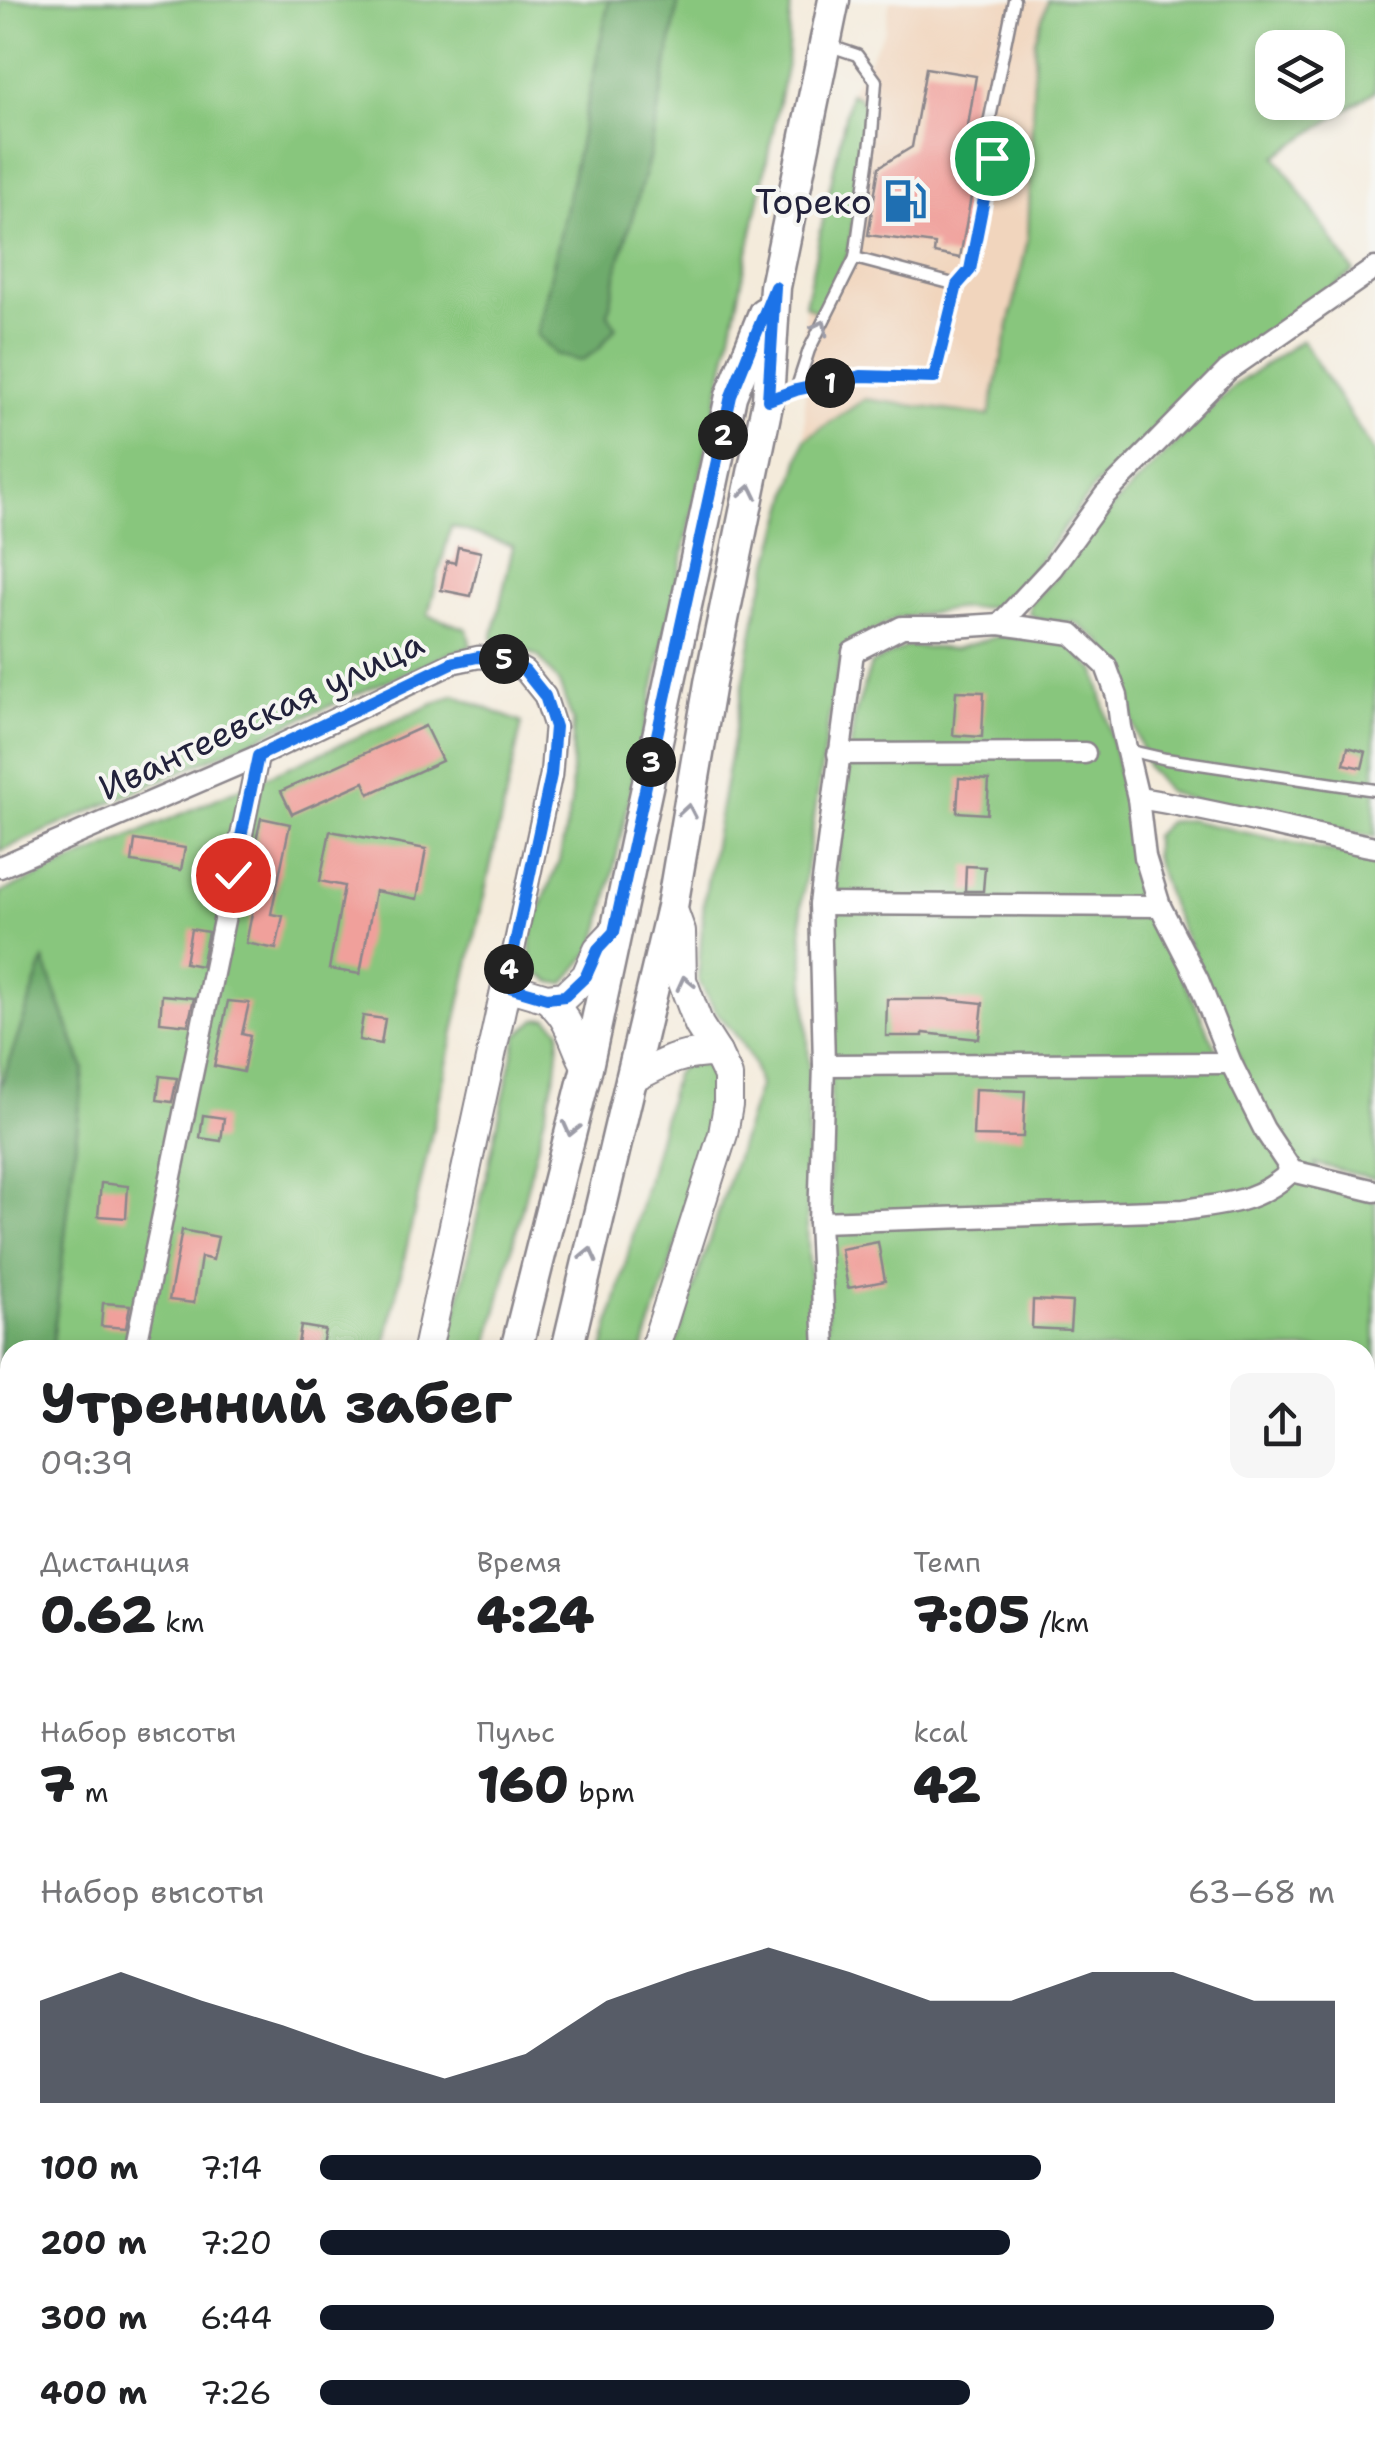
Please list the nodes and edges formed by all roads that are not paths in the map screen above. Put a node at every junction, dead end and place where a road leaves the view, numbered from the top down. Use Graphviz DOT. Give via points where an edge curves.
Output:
graph roads {
  1 [pos="834,0"];
  2 [pos="1014,0"];
  3 [pos="825,44"];
  4 [pos="855,258"];
  5 [pos="1375,268"];
  6 [pos="957,285"];
  7 [pos="775,287"];
  8 [pos="782,395"];
  9 [pos="1000,624"];
  10 [pos="1127,750"];
  11 [pos="1085,753"];
  12 [pos="838,754"];
  13 [pos="258,756"];
  14 [pos="1375,790"];
  15 [pos="1138,798"];
  16 [pos="1375,847"];
  17 [pos="0,867"];
  18 [pos="820,904"];
  19 [pos="1160,906"];
  20 [pos="672,907"];
  21 [pos="614,932"];
  22 [pos="506,986"];
  23 [pos="547,998"];
  24 [pos="717,1053"];
  25 [pos="1231,1062"];
  26 [pos="824,1065"];
  27 [pos="586,1067"];
  28 [pos="630,1080"];
  29 [pos="1292,1171"];
  30 [pos="1375,1191"];
  31 [pos="819,1222"];
  32 [pos="137,1340"];
  33 [pos="429,1340"];
  34 [pos="518,1340"];
  35 [pos="569,1340"];
  36 [pos="657,1340"];
  37 [pos="825,1340"];
  1 -- 3 [label="main road"];
  2 -- 6 [label="lane" via="987,133 992,158 974,251"];
  3 -- 4 [label="lane" via="857,55 876,82"];
  3 -- 7 [label="main road"];
  4 -- 6 [label="lane"];
  8 -- 4 [label="lane, one-way"];
  5 -- 9 [label="street" via="1227,371 1105,495"];
  6 -- 8 [label="lane" via="934,378 861,376"];
  7 -- 8 [label="main road"];
  7 -- 21 [label="main road" via="731,396"];
  20 -- 8 [label="main road, one-way" via="710,683"];
  9 -- 10 [label="street" via="1072,634 1106,666"];
  9 -- 12 [label="street" via="902,626 853,652"];
  10 -- 14 [label="lane"];
  10 -- 15 [label="street"];
  11 -- 12 [label="street"];
  12 -- 18 [label="street"];
  13 -- 17 [label="street, Ивантеевская улица"];
  13 -- 22 [label="street, Ивантеевская улица" via="454,662 503,658 525,671 545,696 555,727"];
  13 -- 32 [label="street"];
  15 -- 16 [label="street"];
  15 -- 19 [label="street"];
  18 -- 19 [label="street"];
  18 -- 26 [label="street"];
  19 -- 25 [label="street"];
  24 -- 20 [label="street, one-way" via="682,980 682,932"];
  20 -- 28 [label="main road"];
  21 -- 23 [label="street" via="586,976 565,996"];
  21 -- 27 [label="main road"];
  22 -- 23 [label="street"];
  22 -- 33 [label="street"];
  23 -- 27 [label="street"];
  24 -- 28 [label="street" via="689,1052"];
  24 -- 36 [label="street" via="728,1076 723,1134"];
  25 -- 26 [label="street"];
  25 -- 29 [label="street"];
  26 -- 31 [label="street"];
  27 -- 34 [label="main road, one-way"];
  35 -- 28 [label="main road, one-way"];
  29 -- 30 [label="street"];
  29 -- 31 [label="street" via="1244,1201 1184,1210"];
  31 -- 37 [label="street"];
}
